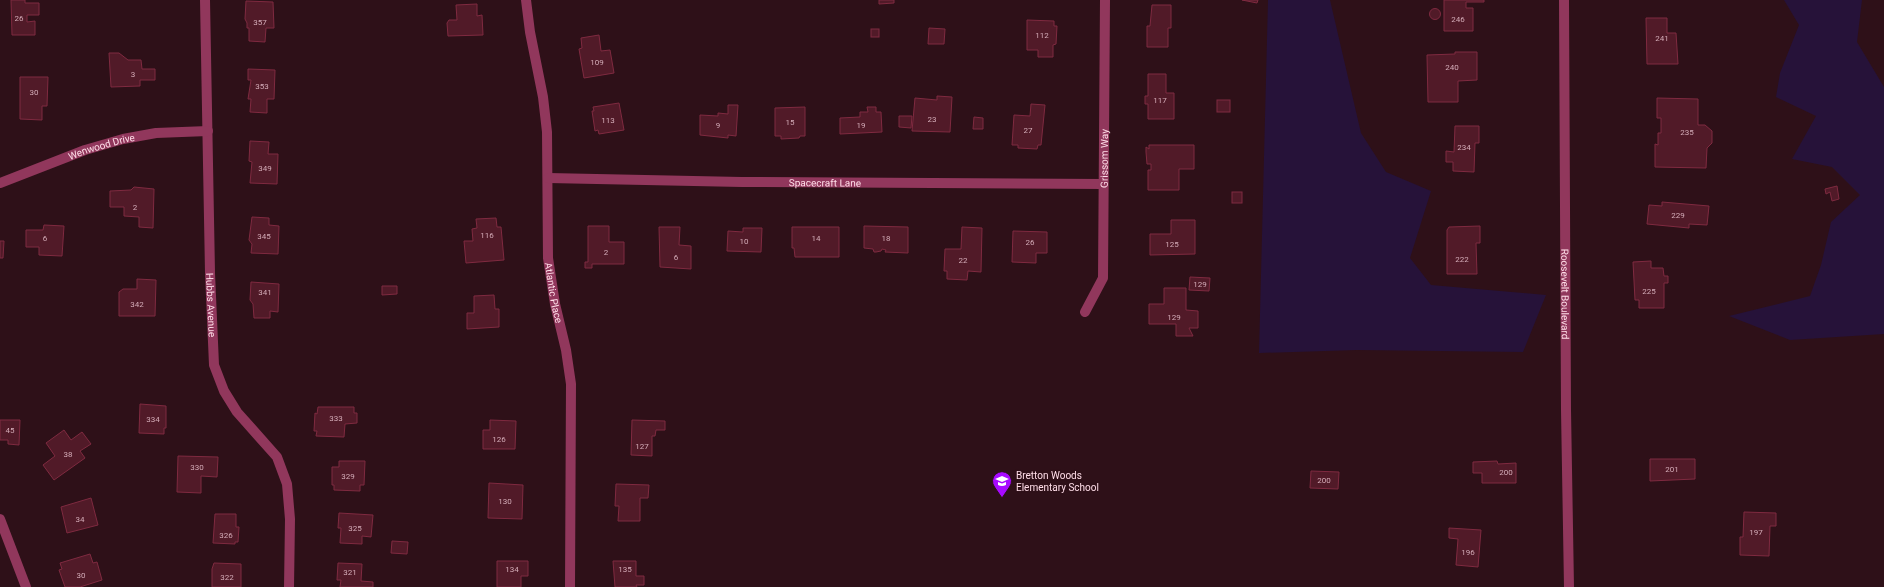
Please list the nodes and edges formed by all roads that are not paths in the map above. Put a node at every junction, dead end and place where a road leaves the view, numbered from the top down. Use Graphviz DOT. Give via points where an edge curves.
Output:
graph roads {
  1 [pos="205,0"];
  2 [pos="526,0"];
  3 [pos="1105,0"];
  4 [pos="1564,0"];
  5 [pos="208,131"];
  6 [pos="548,178"];
  7 [pos="0,183"];
  8 [pos="1103,184"];
  9 [pos="1085,312"];
  10 [pos="0,519"];
  11 [pos="26,587"];
  12 [pos="289,587"];
  13 [pos="570,587"];
  14 [pos="1569,587"];
  1 -- 5 [label="street, Hubbs Avenue"];
  2 -- 6 [label="street, Atlantic Place" via="544,97"];
  3 -- 8 [label="street, Grissom Way"];
  4 -- 14 [label="street, Roosevelt Boulevard"];
  5 -- 7 [label="street, Wenwood Drive" via="156,133 123,139 85,150"];
  5 -- 12 [label="street, Hubbs Avenue" via="214,365 224,391 237,412 277,456 287,484 290,519"];
  6 -- 8 [label="street, Spacecraft Lane"];
  6 -- 13 [label="street, Atlantic Place" via="548,258 571,384"];
  8 -- 9 [label="street, Grissom Way" via="1102,278"];
  10 -- 11 [label="street"];
}
